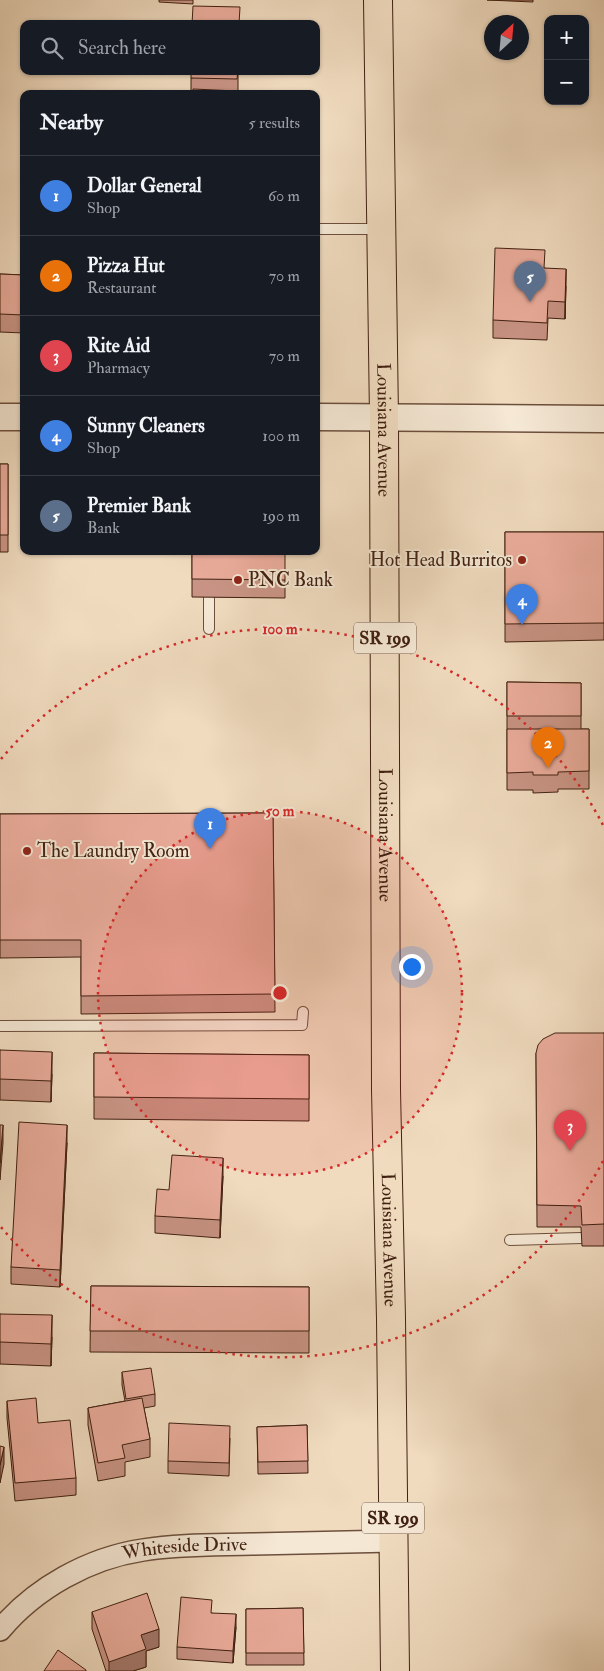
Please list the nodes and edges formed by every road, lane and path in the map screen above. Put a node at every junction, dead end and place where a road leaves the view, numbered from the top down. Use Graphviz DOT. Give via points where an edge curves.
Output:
graph roads {
  1 [pos="378,0"];
  2 [pos="320,229"];
  3 [pos="380,229"];
  4 [pos="0,417"];
  5 [pos="20,417"];
  6 [pos="320,417"];
  7 [pos="384,418"];
  8 [pos="604,419"];
  9 [pos="209,597"];
  10 [pos="209,629"];
  11 [pos="302,1012"];
  12 [pos="0,1026"];
  13 [pos="582,1238"];
  14 [pos="510,1240"];
  15 [pos="393,1541"];
  16 [pos="1,1626"];
  17 [pos="394,1671"];
  1 -- 3 [label="main road, Louisiana Avenue / SR 199"];
  2 -- 3 [label="lane"];
  3 -- 7 [label="main road, Louisiana Avenue / SR 199"];
  4 -- 5 [label="street"];
  6 -- 7 [label="street"];
  7 -- 8 [label="street"];
  7 -- 15 [label="main road, Louisiana Avenue / SR 199" via="386,1090"];
  9 -- 10 [label="lane"];
  11 -- 12 [label="lane" via="302,1025"];
  13 -- 14 [label="lane"];
  15 -- 16 [label="street, Whiteside Drive" via="178,1546 141,1550 74,1572 42,1591"];
  15 -- 17 [label="main road, Louisiana Avenue / SR 199"];
}
